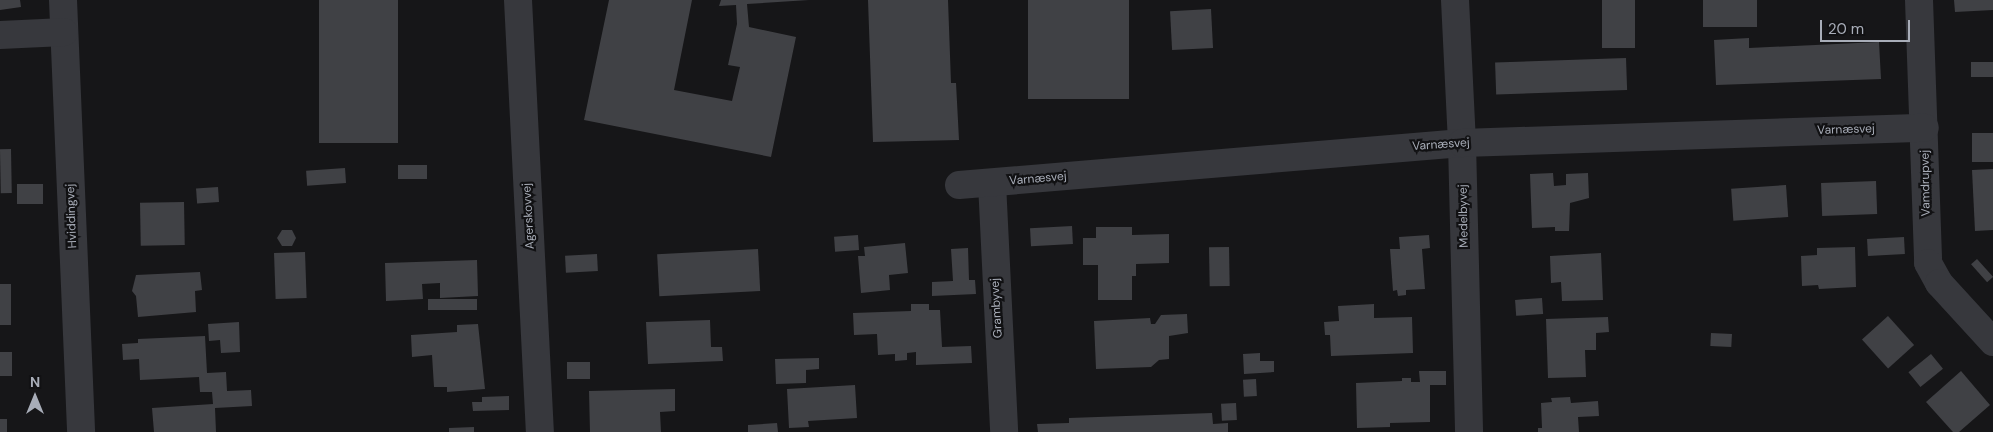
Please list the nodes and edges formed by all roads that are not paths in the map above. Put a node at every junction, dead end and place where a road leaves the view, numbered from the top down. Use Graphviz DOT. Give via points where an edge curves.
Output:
graph roads {
  1 [pos="63,0"];
  2 [pos="518,0"];
  3 [pos="1455,0"];
  4 [pos="1919,0"];
  5 [pos="64,32"];
  6 [pos="0,35"];
  7 [pos="1925,128"];
  8 [pos="1462,143"];
  9 [pos="992,183"];
  10 [pos="959,185"];
  11 [pos="1993,342"];
  12 [pos="81,432"];
  13 [pos="540,432"];
  14 [pos="1004,432"];
  15 [pos="1469,432"];
  1 -- 5 [label="street, Hviddingvej"];
  2 -- 13 [label="street, Agerskovvej"];
  3 -- 8 [label="street, Medelbyvej"];
  4 -- 7 [label="street, Vamdrupvej"];
  5 -- 6 [label="street"];
  5 -- 12 [label="street, Hviddingvej"];
  7 -- 8 [label="street, Varnæsvej"];
  7 -- 11 [label="street, Vamdrupvej" via="1928,263 1939,283"];
  8 -- 9 [label="street, Varnæsvej"];
  8 -- 15 [label="street, Medelbyvej"];
  9 -- 10 [label="street, Varnæsvej"];
  9 -- 14 [label="street, Grambyvej"];
}
